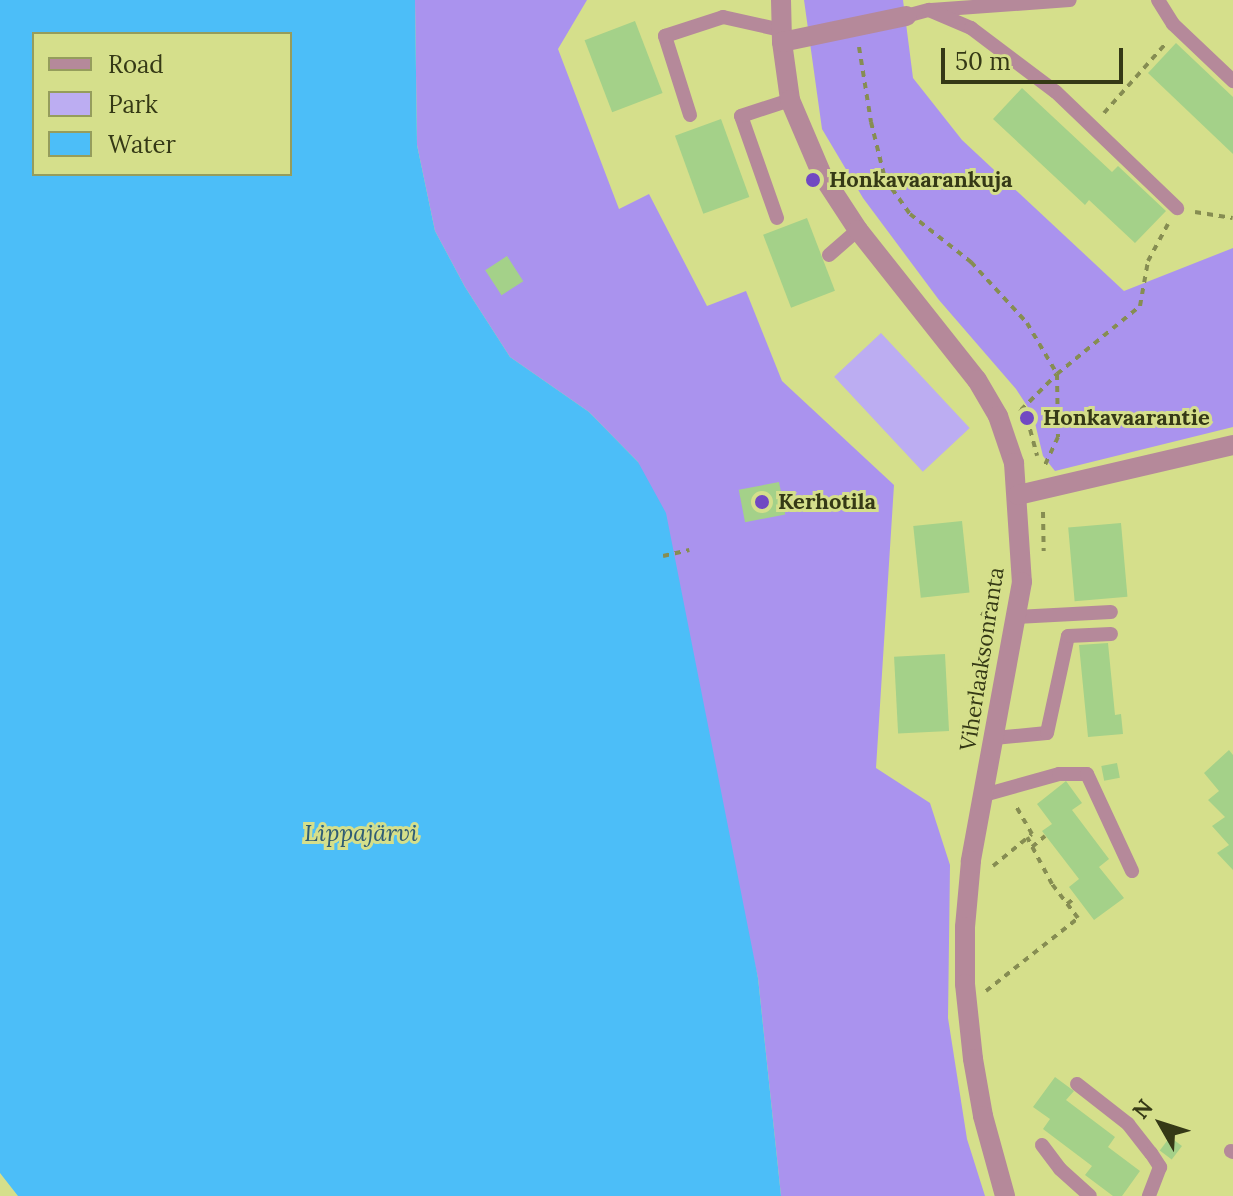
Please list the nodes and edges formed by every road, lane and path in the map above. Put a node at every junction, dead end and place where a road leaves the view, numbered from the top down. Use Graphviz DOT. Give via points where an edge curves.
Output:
graph roads {
  1 [pos="781,0"];
  2 [pos="1070,0"];
  3 [pos="1158,0"];
  4 [pos="933,5"];
  5 [pos="906,16"];
  6 [pos="1179,29"];
  7 [pos="782,36"];
  8 [pos="858,40"];
  9 [pos="1233,81"];
  10 [pos="790,100"];
  11 [pos="690,115"];
  12 [pos="1092,127"];
  13 [pos="1177,208"];
  14 [pos="777,218"];
  15 [pos="1233,218"];
  16 [pos="858,230"];
  17 [pos="829,255"];
  18 [pos="1057,374"];
  19 [pos="1013,400"];
  20 [pos="1021,410"];
  21 [pos="1233,445"];
  22 [pos="1043,489"];
  23 [pos="1018,495"];
  24 [pos="689,550"];
  25 [pos="1044,552"];
  26 [pos="663,556"];
  27 [pos="1111,612"];
  28 [pos="1016,617"];
  29 [pos="1111,634"];
  30 [pos="994,738"];
  31 [pos="1005,788"];
  32 [pos="984,795"];
  33 [pos="1045,836"];
  34 [pos="1027,837"];
  35 [pos="1032,847"];
  36 [pos="986,859"];
  37 [pos="1132,871"];
  38 [pos="1076,897"];
  39 [pos="1067,904"];
  40 [pos="980,979"];
  41 [pos="1077,1084"];
  42 [pos="1042,1145"];
  43 [pos="1005,1196"];
  44 [pos="1090,1196"];
  45 [pos="1149,1196"];
  1 -- 7 [label="street, Viherlaaksonranta"];
  2 -- 4 [label="lane"];
  3 -- 6 [label="lane"];
  4 -- 5 [label="lane"];
  4 -- 12 [label="lane" via="1056,92"];
  5 -- 7 [label="street"];
  6 -- 9 [label="lane"];
  6 -- 12 [label="path"];
  7 -- 10 [label="street, Viherlaaksonranta"];
  7 -- 11 [label="lane" via="723,17 665,36"];
  8 -- 18 [label="path" via="885,179 910,214 971,262 1027,323"];
  10 -- 14 [label="lane" via="741,116"];
  10 -- 16 [label="street, Viherlaaksonranta" via="822,175"];
  12 -- 13 [label="lane"];
  13 -- 15 [label="path"];
  13 -- 18 [label="path" via="1148,261 1140,306"];
  16 -- 17 [label="lane"];
  16 -- 23 [label="street, Viherlaaksonranta" via="977,380 1008,439"];
  18 -- 20 [label="path"];
  18 -- 20 [label="path" via="1058,437 1040,475 1034,436"];
  19 -- 20 [label="path"];
  21 -- 22 [label="street"];
  22 -- 23 [label="street"];
  22 -- 25 [label="path"];
  23 -- 28 [label="street, Viherlaaksonranta" via="1022,582"];
  24 -- 26 [label="path"];
  27 -- 28 [label="lane"];
  28 -- 30 [label="street, Viherlaaksonranta"];
  29 -- 30 [label="lane" via="1068,636 1047,733"];
  30 -- 32 [label="street, Viherlaaksonranta"];
  31 -- 32 [label="lane"];
  31 -- 34 [label="path" via="1032,834"];
  31 -- 37 [label="lane" via="1059,774 1087,774"];
  32 -- 43 [label="street, Viherlaaksonranta" via="971,861 965,984 983,1116"];
  33 -- 35 [label="path"];
  34 -- 35 [label="path"];
  34 -- 36 [label="path" via="985,872"];
  35 -- 39 [label="path"];
  38 -- 39 [label="path"];
  39 -- 40 [label="path" via="1078,918 981,995"];
  41 -- 45 [label="lane" via="1128,1124 1160,1167"];
  42 -- 44 [label="lane"];
}
